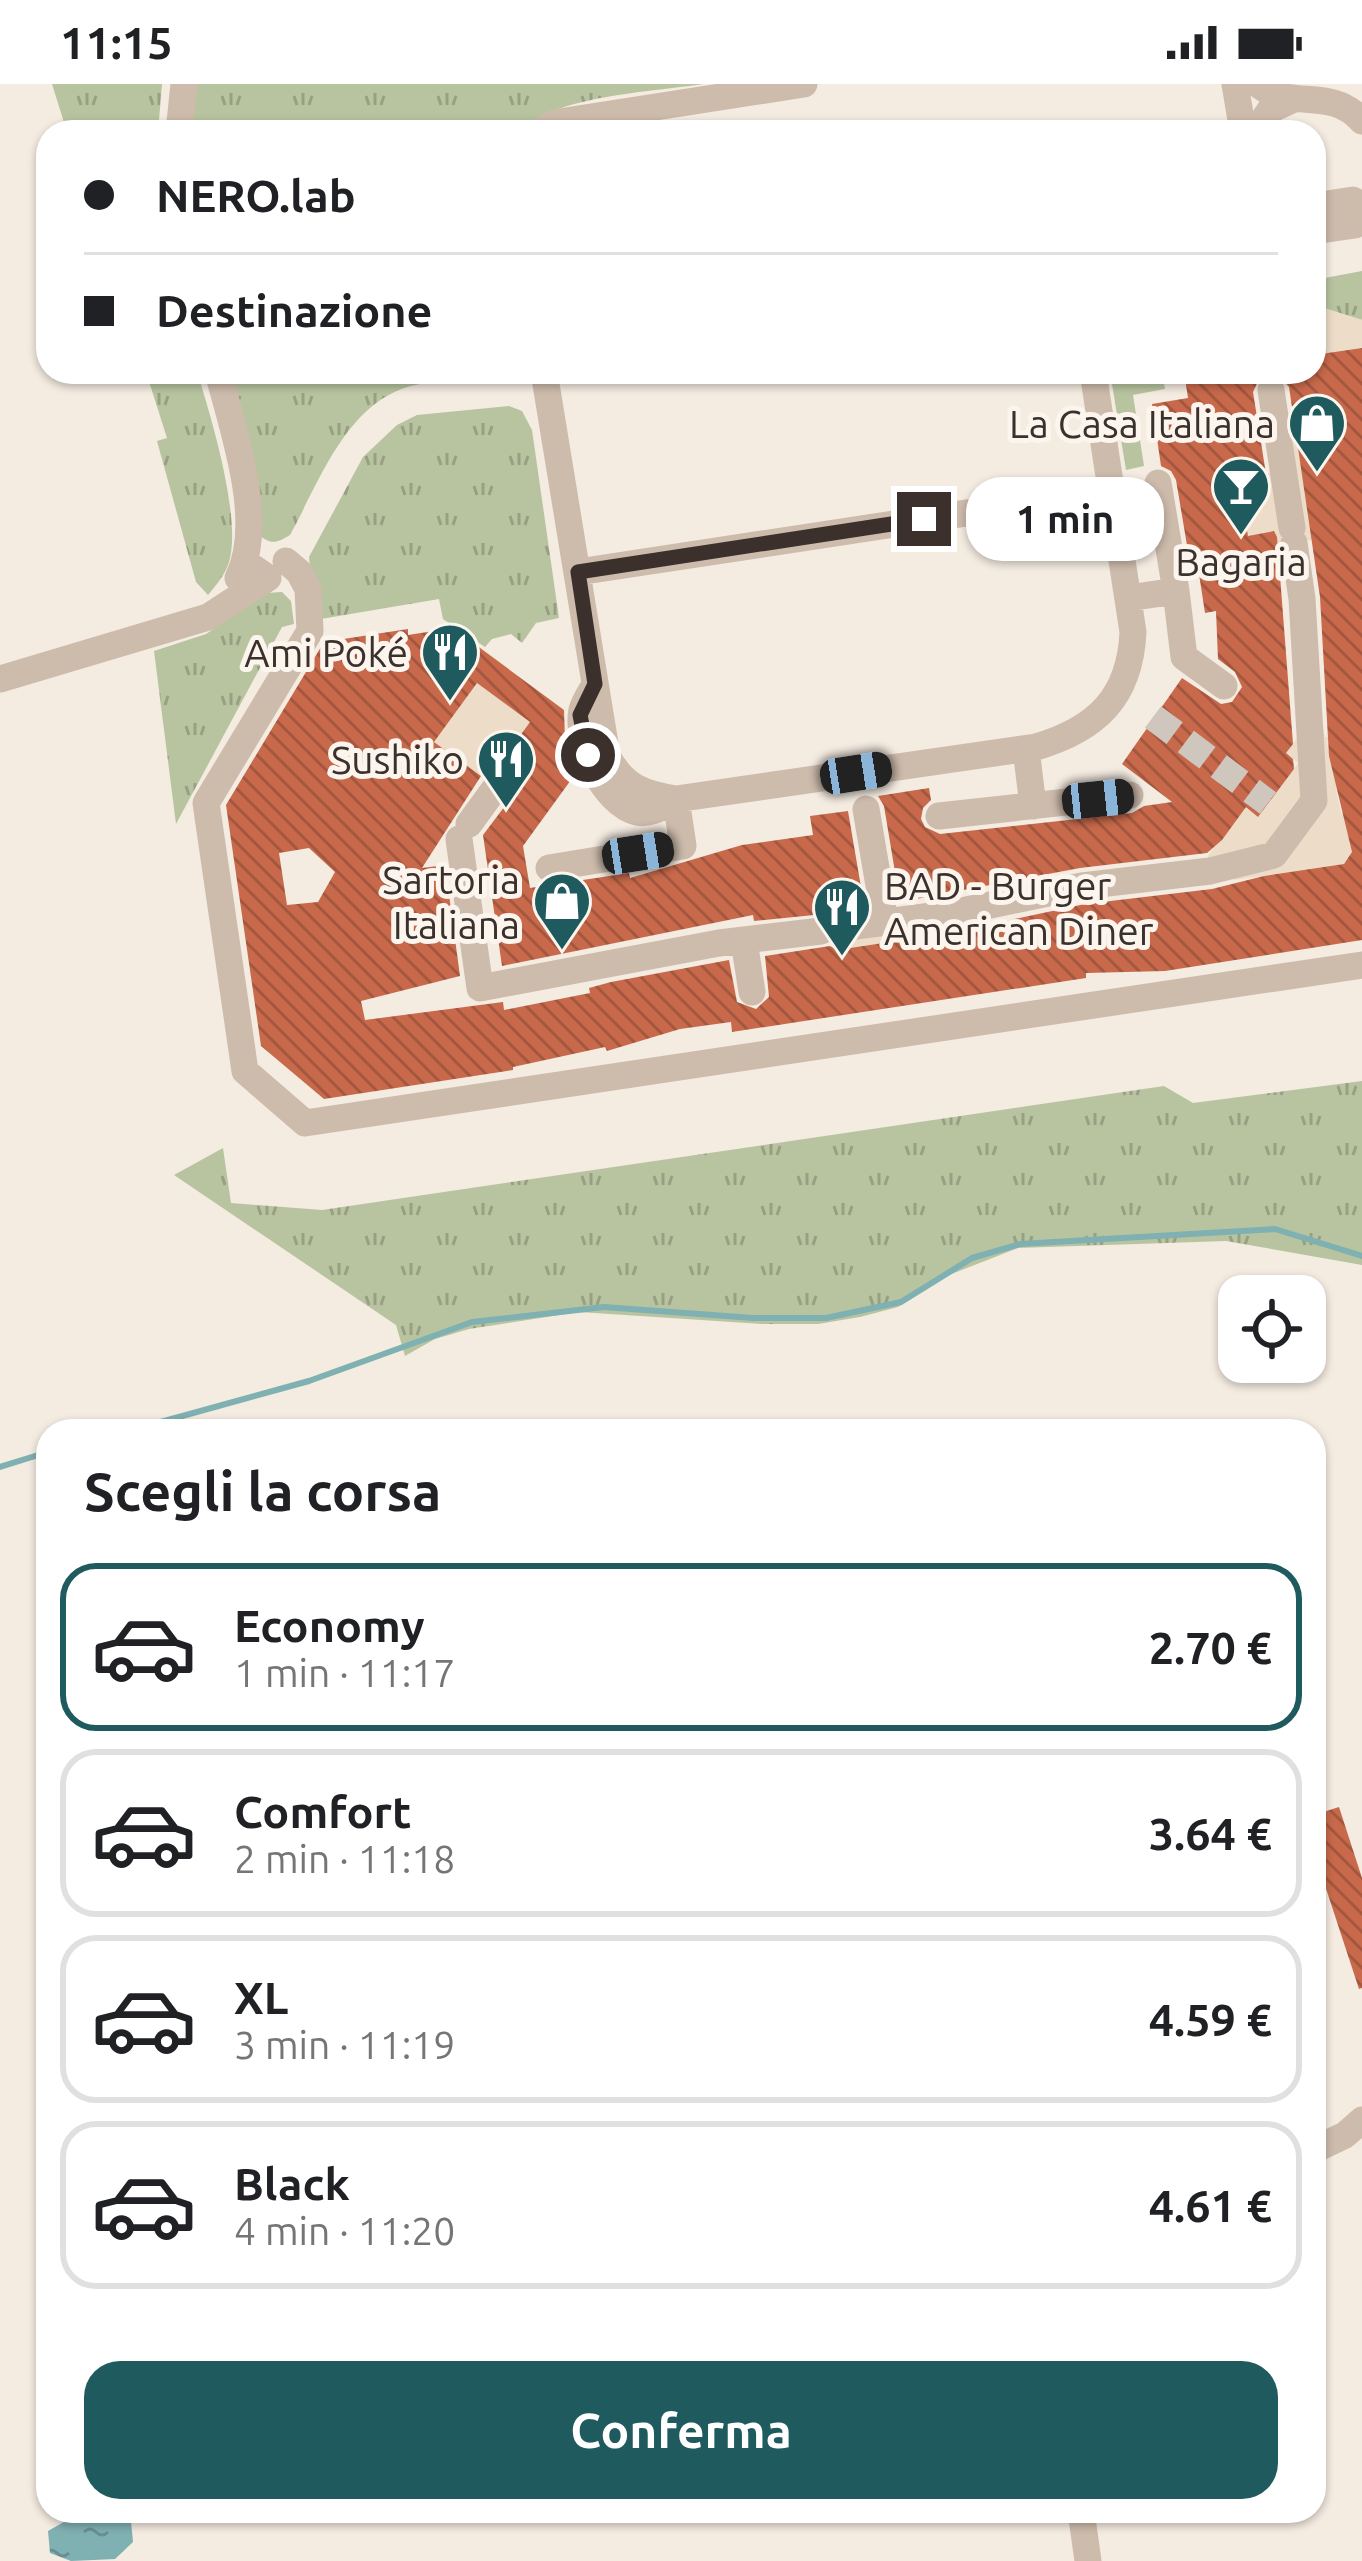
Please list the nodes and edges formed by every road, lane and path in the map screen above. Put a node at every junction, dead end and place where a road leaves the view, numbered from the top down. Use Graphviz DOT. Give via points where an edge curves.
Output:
graph roads {
  1 [pos="184,84"];
  2 [pos="804,84"];
  3 [pos="1235,84"];
  4 [pos="1258,84"];
  5 [pos="1294,99"];
  6 [pos="180,120"];
  7 [pos="572,120"];
  8 [pos="1241,120"];
  9 [pos="1259,120"];
  10 [pos="1362,121"];
  11 [pos="1326,204"];
  12 [pos="1358,212"];
  13 [pos="1326,229"];
  14 [pos="221,384"];
  15 [pos="546,384"];
  16 [pos="1095,384"];
  17 [pos="1271,390"];
  18 [pos="1158,483"];
  19 [pos="1111,490"];
  20 [pos="267,567"];
  21 [pos="578,572"];
  22 [pos="1176,591"];
  23 [pos="1128,598"];
  24 [pos="0,679"];
  25 [pos="1224,686"];
  26 [pos="1026,749"];
  27 [pos="496,787"];
  28 [pos="1130,795"];
  29 [pos="676,799"];
  30 [pos="1034,806"];
  31 [pos="866,809"];
  32 [pos="939,816"];
  33 [pos="549,868"];
  34 [pos="885,921"];
  35 [pos="744,941"];
  36 [pos="1362,965"];
  37 [pos="752,992"];
  38 [pos="1362,2120"];
  39 [pos="1326,2144"];
  40 [pos="1083,2523"];
  41 [pos="1088,2561"];
  1 -- 6 [label="street"];
  2 -- 7 [label="street"];
  3 -- 8 [label="street"];
  4 -- 5 [label="street"];
  5 -- 9 [label="street"];
  5 -- 10 [label="street" via="1342,104"];
  11 -- 12 [label="street" via="1353,200"];
  12 -- 13 [label="street" via="1355,224"];
  14 -- 20 [label="street" via="249,532"];
  15 -- 21 [label="street"];
  16 -- 19 [label="street"];
  17 -- 34 [label="street" via="1302,598 1314,801 1274,855"];
  18 -- 22 [label="street"];
  19 -- 21 [label="street"];
  19 -- 23 [label="street"];
  20 -- 24 [label="street" via="208,617"];
  20 -- 36 [label="street" via="299,572 310,631 206,803 245,1071 305,1123"];
  21 -- 29 [label="street" via="595,684 580,715 588,755 611,795 635,812"];
  22 -- 23 [label="street"];
  22 -- 25 [label="street" via="1184,657"];
  23 -- 26 [label="street" via="1132,663 1119,691 1084,729"];
  26 -- 29 [label="street"];
  26 -- 30 [label="street"];
  27 -- 35 [label="street" via="464,831 480,988"];
  28 -- 30 [label="street"];
  29 -- 33 [label="street" via="683,846"];
  30 -- 32 [label="street"];
  31 -- 34 [label="street"];
  34 -- 35 [label="street"];
  35 -- 37 [label="street"];
  38 -- 39 [label="street"];
  40 -- 41 [label="street"];
}
